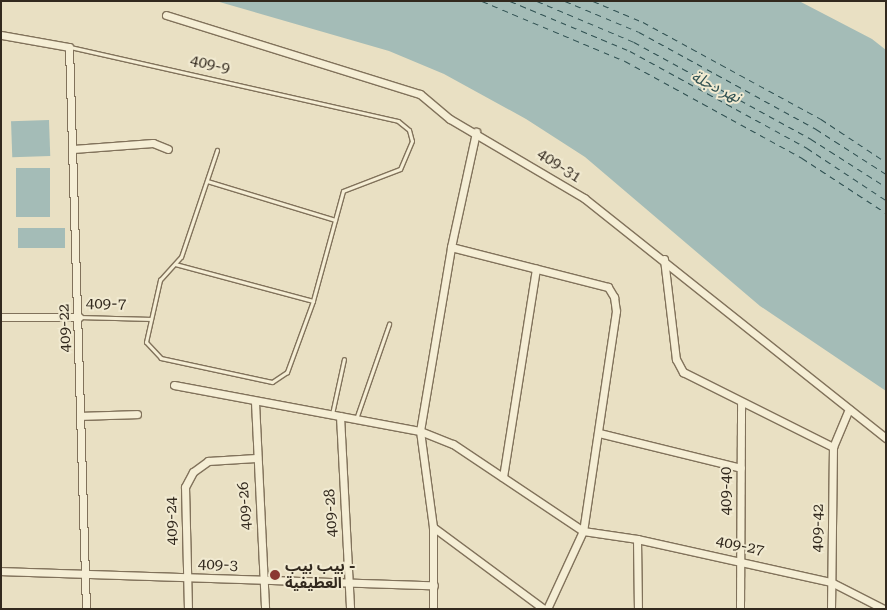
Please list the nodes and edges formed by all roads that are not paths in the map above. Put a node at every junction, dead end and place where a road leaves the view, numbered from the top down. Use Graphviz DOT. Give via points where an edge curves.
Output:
graph roads {
  1 [pos="166,15"];
  2 [pos="1,35"];
  3 [pos="69,47"];
  4 [pos="476,132"];
  5 [pos="73,149"];
  6 [pos="168,149"];
  7 [pos="217,150"];
  8 [pos="207,181"];
  9 [pos="335,220"];
  10 [pos="451,247"];
  11 [pos="664,259"];
  12 [pos="174,264"];
  13 [pos="536,269"];
  14 [pos="313,301"];
  15 [pos="1,317"];
  16 [pos="79,317"];
  17 [pos="150,319"];
  18 [pos="389,324"];
  19 [pos="344,359"];
  20 [pos="174,385"];
  21 [pos="255,402"];
  22 [pos="741,403"];
  23 [pos="849,409"];
  24 [pos="137,414"];
  25 [pos="332,414"];
  26 [pos="81,416"];
  27 [pos="340,416"];
  28 [pos="356,419"];
  29 [pos="420,432"];
  30 [pos="599,433"];
  31 [pos="886,438"];
  32 [pos="832,447"];
  33 [pos="256,458"];
  34 [pos="741,468"];
  35 [pos="503,476"];
  36 [pos="433,527"];
  37 [pos="583,532"];
  38 [pos="637,539"];
  39 [pos="740,560"];
  40 [pos="1,571"];
  41 [pos="85,574"];
  42 [pos="186,577"];
  43 [pos="264,580"];
  44 [pos="349,582"];
  45 [pos="831,582"];
  46 [pos="434,585"];
  47 [pos="86,609"];
  48 [pos="188,609"];
  49 [pos="265,609"];
  50 [pos="350,609"];
  51 [pos="433,609"];
  52 [pos="546,609"];
  53 [pos="638,609"];
  54 [pos="740,609"];
  55 [pos="831,609"];
  56 [pos="884,609"];
  1 -- 4 [label="street, 409-31" via="405,87"];
  2 -- 3 [label="street, 409-9"];
  3 -- 5 [label="street, 409-22"];
  3 -- 9 [label="lane, 409-9" via="398,121 409,130 412,141 407,162 400,170 343,191"];
  4 -- 10 [label="street"];
  4 -- 11 [label="street, 409-31" via="584,198"];
  5 -- 6 [label="street" via="152,143"];
  5 -- 16 [label="street, 409-22"];
  7 -- 8 [label="lane"];
  8 -- 9 [label="lane"];
  8 -- 12 [label="lane" via="188,240"];
  9 -- 14 [label="lane"];
  10 -- 13 [label="street"];
  10 -- 29 [label="street"];
  11 -- 22 [label="street" via="676,360 682,372"];
  11 -- 23 [label="street, 409-31"];
  12 -- 14 [label="lane"];
  12 -- 17 [label="lane" via="160,280"];
  13 -- 30 [label="street" via="608,287 614,297"];
  13 -- 35 [label="street"];
  14 -- 17 [label="lane" via="287,372 272,382 161,358 146,342"];
  15 -- 16 [label="street, 409-7"];
  16 -- 17 [label="lane, 409-7"];
  16 -- 26 [label="street, 409-22"];
  18 -- 28 [label="lane"];
  19 -- 25 [label="lane"];
  20 -- 21 [label="street"];
  21 -- 25 [label="street"];
  21 -- 33 [label="street, 409-26"];
  22 -- 32 [label="street"];
  22 -- 34 [label="street, 409-40"];
  23 -- 31 [label="street, 409-31"];
  23 -- 32 [label="street"];
  24 -- 26 [label="street"];
  25 -- 27 [label="street"];
  26 -- 41 [label="street, 409-22"];
  27 -- 28 [label="street"];
  27 -- 44 [label="street, 409-28"];
  28 -- 29 [label="street"];
  29 -- 35 [label="street" via="453,444"];
  29 -- 36 [label="street"];
  30 -- 34 [label="street"];
  30 -- 37 [label="street"];
  32 -- 45 [label="street, 409-42"];
  33 -- 42 [label="street, 409-24" via="224,456 193,472 185,487"];
  33 -- 43 [label="street, 409-26"];
  34 -- 39 [label="street, 409-40"];
  35 -- 37 [label="street"];
  36 -- 46 [label="street"];
  36 -- 52 [label="street"];
  37 -- 38 [label="street, 409-27"];
  37 -- 52 [label="street"];
  38 -- 39 [label="street, 409-27"];
  38 -- 53 [label="street"];
  39 -- 45 [label="street, 409-27"];
  39 -- 54 [label="street, 409-40"];
  40 -- 41 [label="street, 409-3"];
  41 -- 42 [label="street, 409-3"];
  41 -- 47 [label="street, 409-22"];
  42 -- 43 [label="street, 409-3"];
  42 -- 48 [label="street, 409-24"];
  43 -- 44 [label="street, 409-3"];
  43 -- 49 [label="street, 409-26"];
  44 -- 46 [label="street, 409-3"];
  44 -- 50 [label="street, 409-28"];
  45 -- 55 [label="street, 409-42"];
  45 -- 56 [label="street, 409-27"];
  46 -- 51 [label="street"];
}
